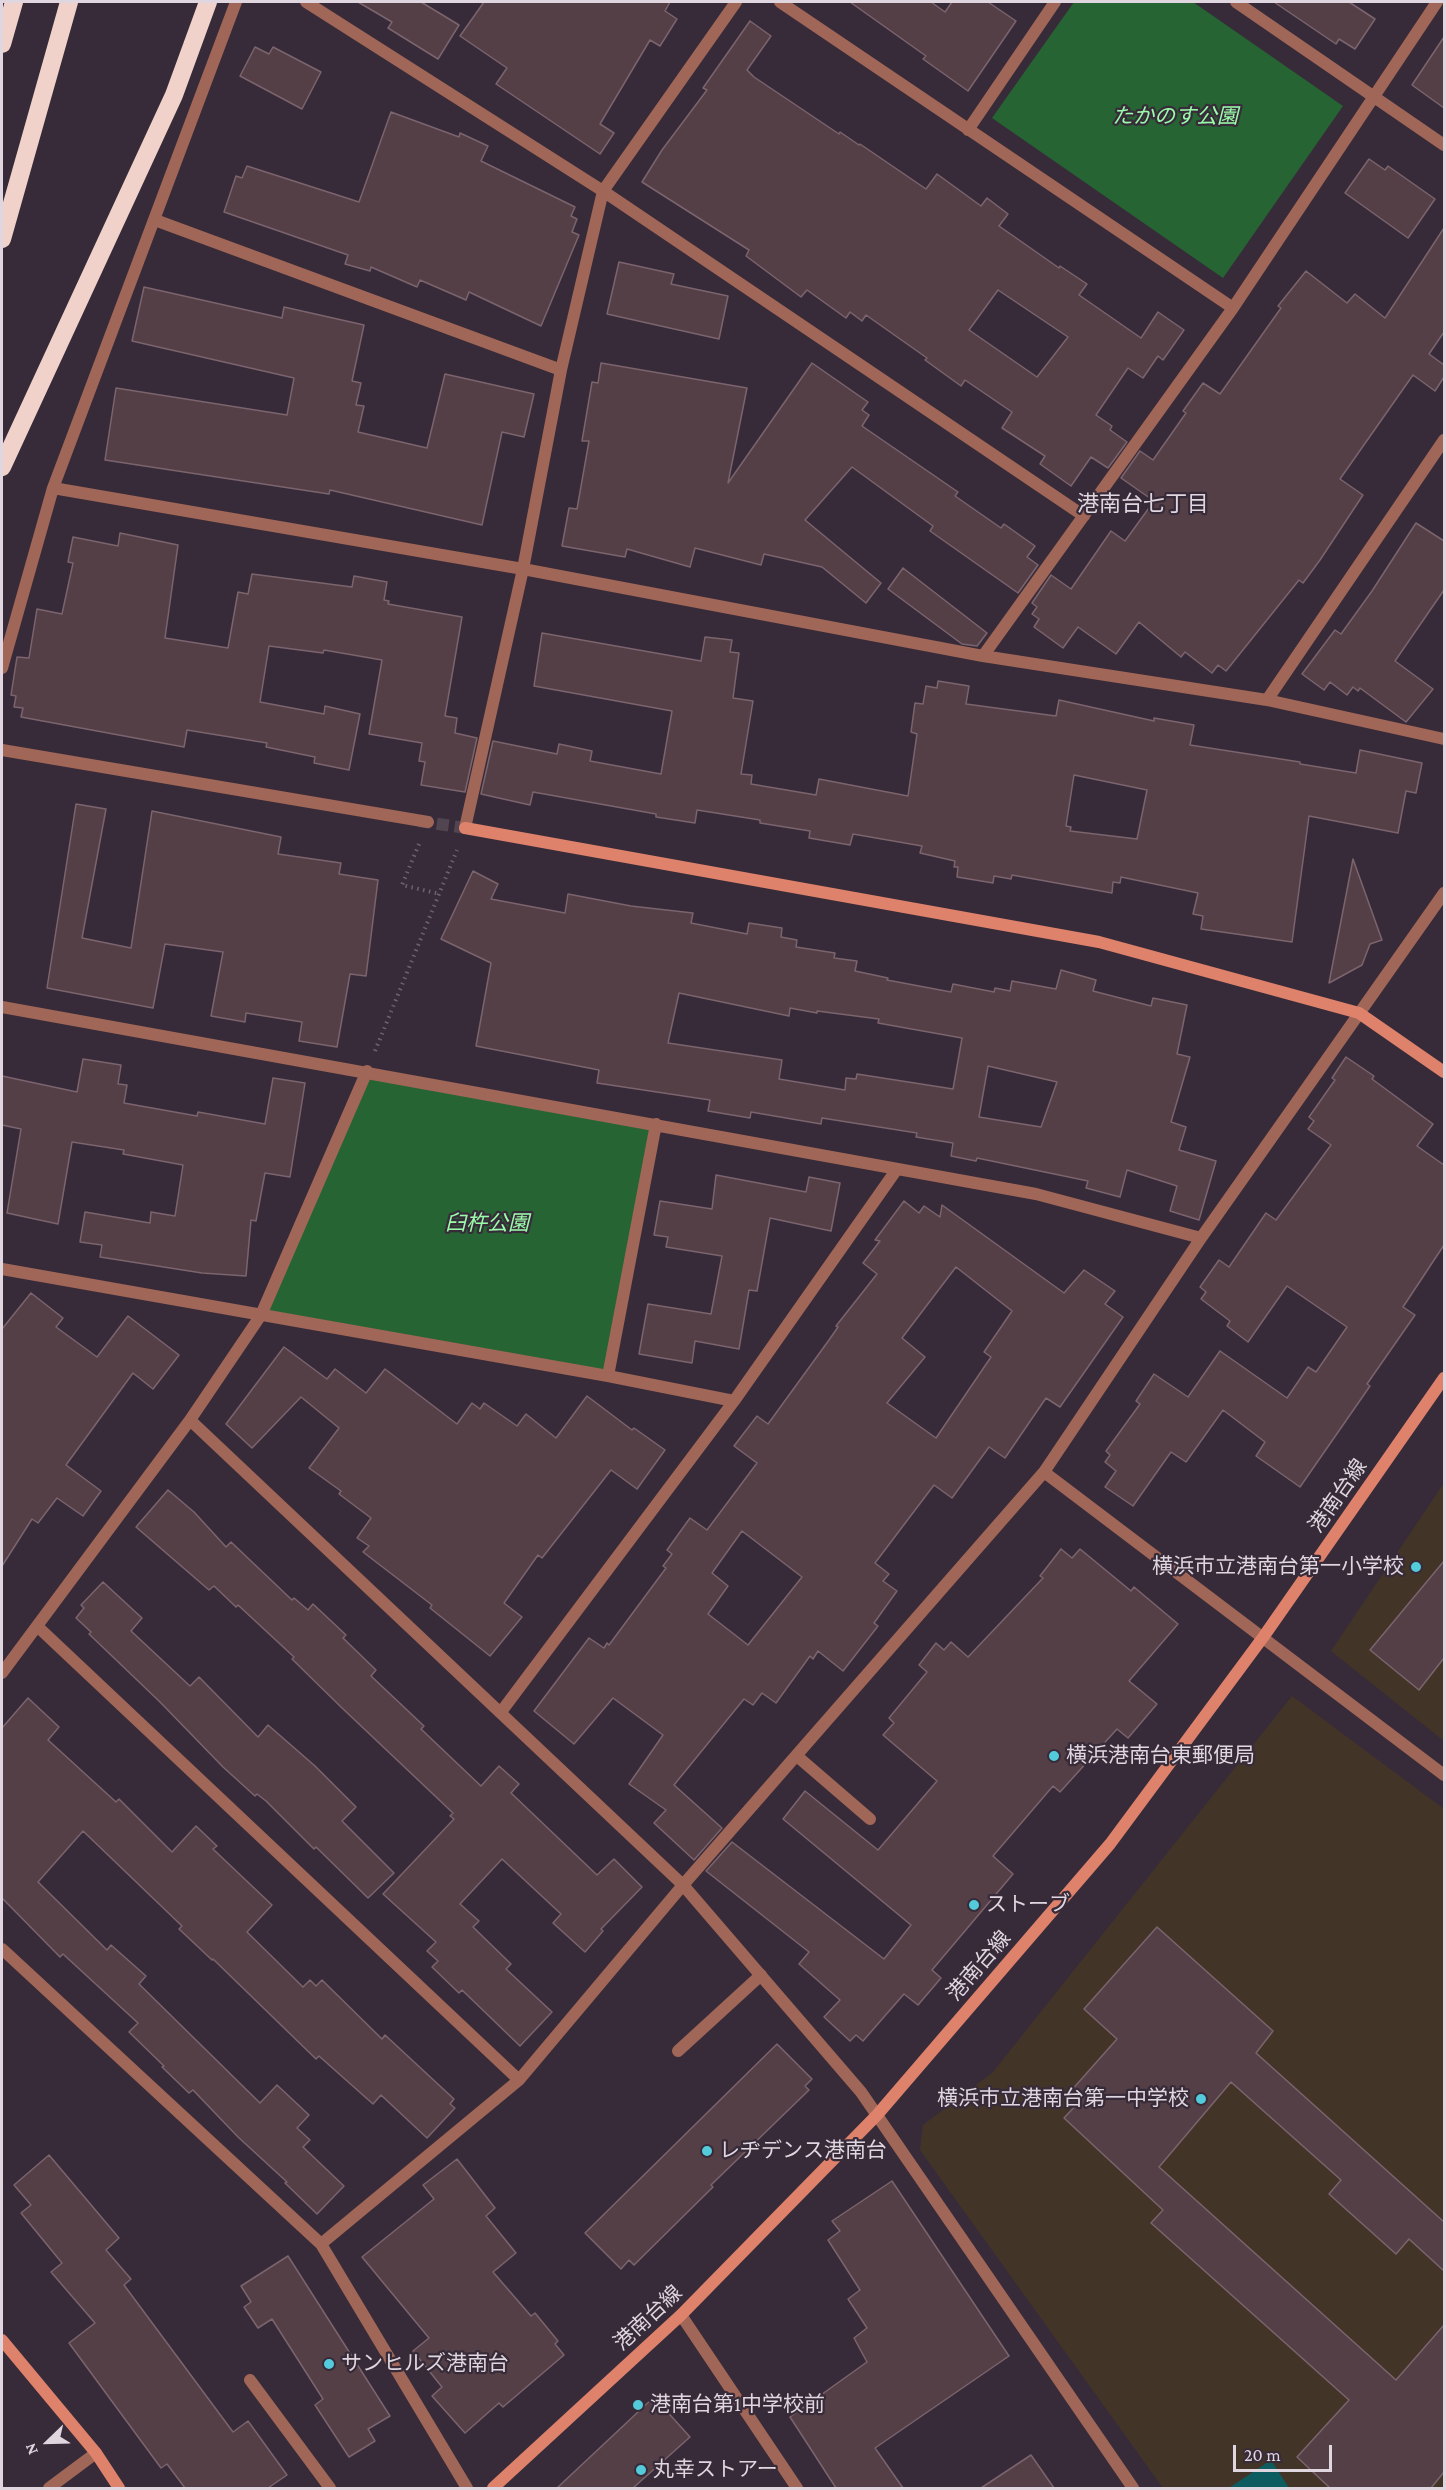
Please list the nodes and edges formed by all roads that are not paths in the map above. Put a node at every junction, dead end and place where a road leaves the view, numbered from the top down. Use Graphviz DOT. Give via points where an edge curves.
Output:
graph roads {
  1 [pos="14,2"];
  2 [pos="69,2"];
  3 [pos="208,2"];
  4 [pos="236,2"];
  5 [pos="306,2"];
  6 [pos="736,2"];
  7 [pos="780,2"];
  8 [pos="1055,2"];
  9 [pos="1236,2"];
  10 [pos="1437,2"];
  11 [pos="2,44"];
  12 [pos="1373,95"];
  13 [pos="968,130"];
  14 [pos="1444,145"];
  15 [pos="603,191"];
  16 [pos="155,220"];
  17 [pos="2,239"];
  18 [pos="1233,308"];
  19 [pos="561,370"];
  20 [pos="1444,440"];
  21 [pos="2,467"];
  22 [pos="53,488"];
  23 [pos="1084,516"];
  24 [pos="523,569"];
  25 [pos="983,656"];
  26 [pos="2,668"];
  27 [pos="1267,700"];
  28 [pos="1444,739"];
  29 [pos="2,750"];
  30 [pos="428,822"];
  31 [pos="1444,893"];
  32 [pos="2,1007"];
  33 [pos="1359,1013"];
  34 [pos="367,1071"];
  35 [pos="1444,1072"];
  36 [pos="656,1124"];
  37 [pos="897,1169"];
  38 [pos="1201,1238"];
  39 [pos="2,1269"];
  40 [pos="261,1315"];
  41 [pos="608,1376"];
  42 [pos="1444,1378"];
  43 [pos="734,1401"];
  44 [pos="190,1420"];
  45 [pos="1044,1472"];
  46 [pos="37,1626"];
  47 [pos="1264,1636"];
  48 [pos="2,1673"];
  49 [pos="501,1712"];
  50 [pos="798,1757"];
  51 [pos="1444,1775"];
  52 [pos="870,1819"];
  53 [pos="683,1885"];
  54 [pos="2,1949"];
  55 [pos="761,1975"];
  56 [pos="678,2051"];
  57 [pos="519,2080"];
  58 [pos="878,2115"];
  59 [pos="321,2244"];
  60 [pos="681,2315"];
  61 [pos="2,2340"];
  62 [pos="250,2380"];
  63 [pos="96,2453"];
  64 [pos="50,2488"];
  65 [pos="119,2488"];
  66 [pos="330,2488"];
  67 [pos="467,2488"];
  68 [pos="493,2488"];
  69 [pos="797,2488"];
  70 [pos="1133,2488"];
  1 -- 11 [label="highway"];
  2 -- 17 [label="highway"];
  3 -- 21 [label="highway" via="174,96"];
  4 -- 16 [label="street"];
  5 -- 15 [label="street"];
  6 -- 15 [label="street"];
  7 -- 13 [label="street"];
  8 -- 13 [label="street"];
  9 -- 12 [label="street"];
  10 -- 12 [label="street"];
  12 -- 14 [label="street"];
  12 -- 18 [label="street"];
  13 -- 18 [label="street"];
  15 -- 19 [label="street"];
  15 -- 23 [label="street"];
  16 -- 19 [label="street"];
  16 -- 22 [label="street"];
  18 -- 23 [label="street"];
  19 -- 24 [label="street"];
  20 -- 27 [label="street"];
  22 -- 24 [label="street"];
  22 -- 26 [label="street"];
  23 -- 25 [label="street"];
  24 -- 25 [label="street"];
  24 -- 33 [label="street" via="465,828 1099,942"];
  25 -- 27 [label="street"];
  27 -- 28 [label="street"];
  29 -- 30 [label="street"];
  31 -- 33 [label="street"];
  32 -- 34 [label="street"];
  33 -- 35 [label="street"];
  33 -- 38 [label="street"];
  34 -- 36 [label="street"];
  34 -- 40 [label="street"];
  36 -- 37 [label="street"];
  36 -- 41 [label="street"];
  37 -- 38 [label="street" via="1036,1194"];
  37 -- 43 [label="street"];
  38 -- 45 [label="street"];
  39 -- 40 [label="street"];
  40 -- 41 [label="street"];
  40 -- 44 [label="street"];
  41 -- 43 [label="street"];
  42 -- 47 [label="street, 港南台線"];
  43 -- 49 [label="street"];
  44 -- 46 [label="street"];
  44 -- 49 [label="street"];
  45 -- 47 [label="street"];
  45 -- 50 [label="street"];
  46 -- 48 [label="street"];
  46 -- 57 [label="street"];
  47 -- 51 [label="street"];
  47 -- 58 [label="street, 港南台線" via="1110,1844"];
  49 -- 53 [label="street"];
  50 -- 52 [label="street"];
  50 -- 53 [label="street"];
  53 -- 55 [label="street"];
  53 -- 57 [label="street"];
  54 -- 59 [label="street"];
  55 -- 56 [label="street"];
  55 -- 58 [label="street"];
  57 -- 59 [label="street"];
  58 -- 60 [label="street, 港南台線"];
  58 -- 70 [label="street"];
  59 -- 67 [label="street"];
  60 -- 68 [label="street, 港南台線"];
  60 -- 69 [label="street"];
  61 -- 63 [label="street"];
  62 -- 66 [label="street"];
  63 -- 64 [label="street"];
  63 -- 65 [label="street"];
}
